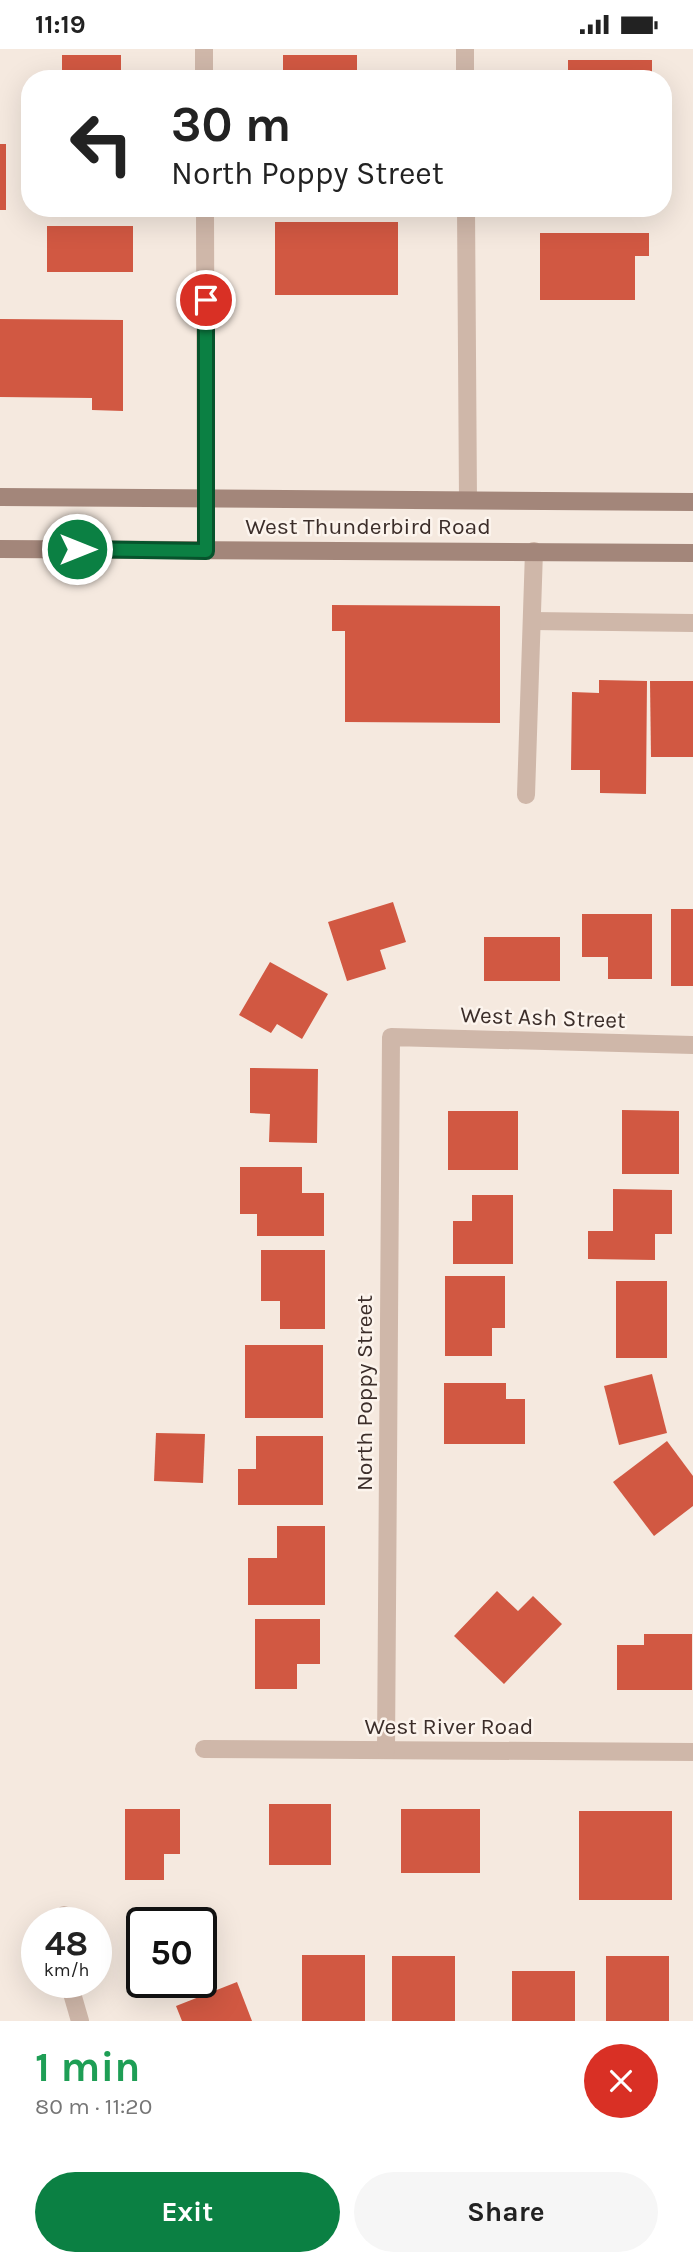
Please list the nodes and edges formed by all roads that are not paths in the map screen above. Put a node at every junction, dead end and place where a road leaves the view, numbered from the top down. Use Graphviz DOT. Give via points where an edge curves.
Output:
graph roads {
  1 [pos="204,49"];
  2 [pos="465,49"];
  3 [pos="204,70"];
  4 [pos="465,70"];
  5 [pos="205,217"];
  6 [pos="466,217"];
  7 [pos="0,497"];
  8 [pos="207,497"];
  9 [pos="468,500"];
  10 [pos="693,502"];
  11 [pos="0,549"];
  12 [pos="206,551"];
  13 [pos="534,551"];
  14 [pos="693,554"];
  15 [pos="533,621"];
  16 [pos="693,623"];
  17 [pos="526,795"];
  18 [pos="391,1037"];
  19 [pos="693,1045"];
  20 [pos="204,1748"];
  21 [pos="386,1750"];
  22 [pos="693,1752"];
  23 [pos="73,1998"];
  24 [pos="80,2021"];
  1 -- 3 [label="street"];
  2 -- 4 [label="street"];
  5 -- 8 [label="street"];
  6 -- 9 [label="street"];
  7 -- 8 [label="main road, West Thunderbird Road"];
  8 -- 9 [label="main road, West Thunderbird Road"];
  8 -- 12 [label="street"];
  9 -- 10 [label="main road, West Thunderbird Road"];
  11 -- 12 [label="main road, West Thunderbird Road"];
  12 -- 13 [label="main road, West Thunderbird Road"];
  13 -- 14 [label="main road, West Thunderbird Road"];
  13 -- 15 [label="street"];
  15 -- 16 [label="street"];
  15 -- 17 [label="street"];
  18 -- 19 [label="street, West Ash Street"];
  18 -- 21 [label="street, North Poppy Street"];
  20 -- 21 [label="street, West River Road"];
  21 -- 22 [label="street, West River Road"];
  23 -- 24 [label="street"];
}
